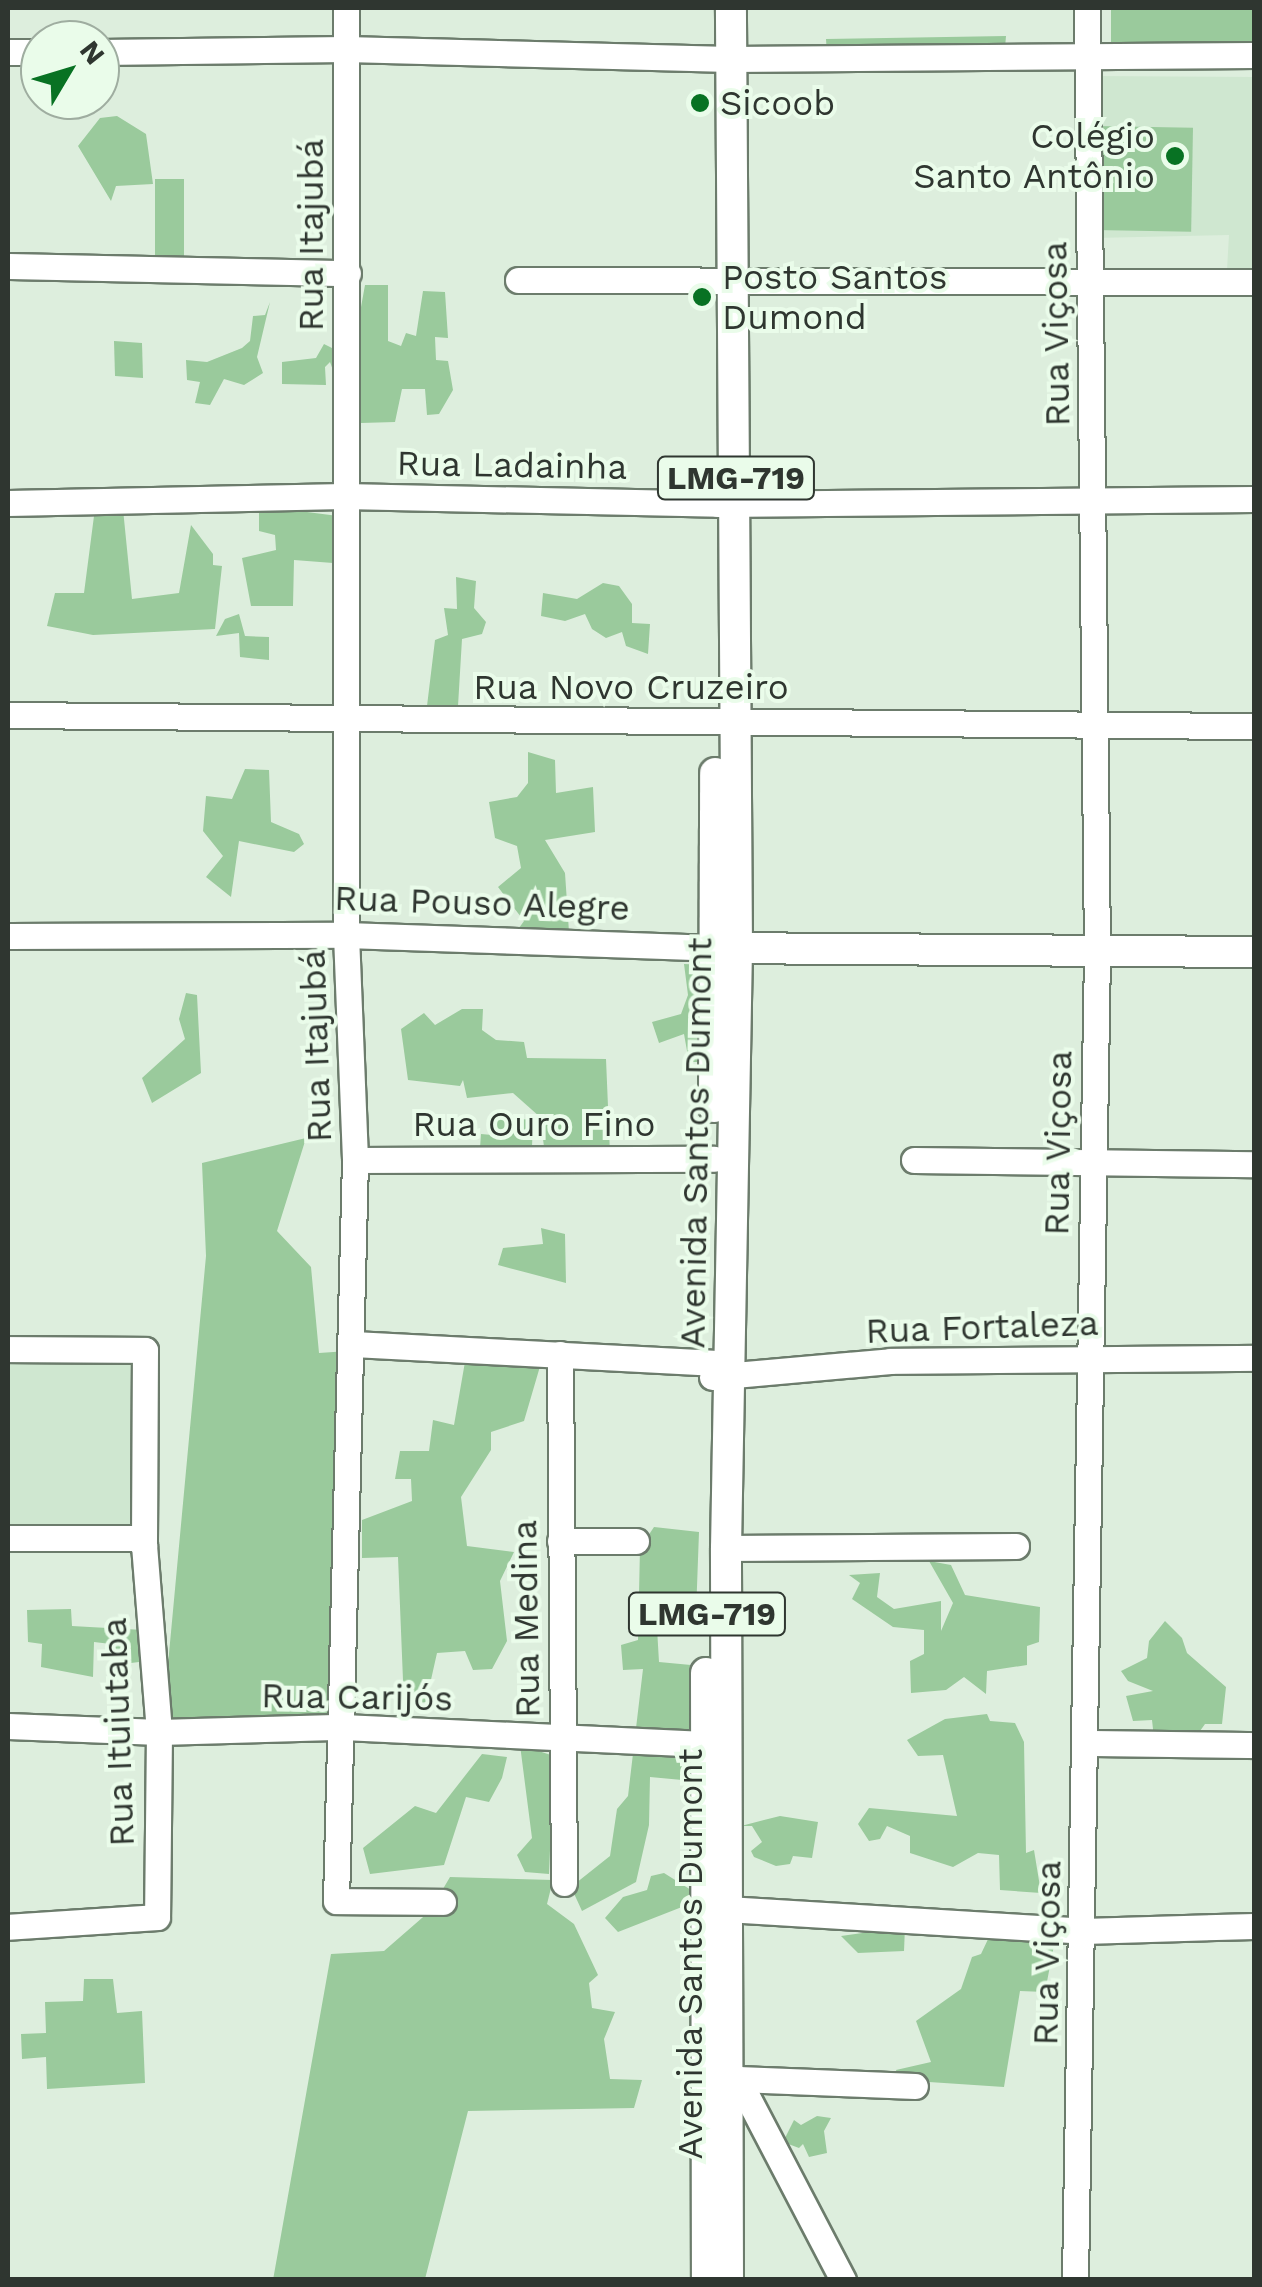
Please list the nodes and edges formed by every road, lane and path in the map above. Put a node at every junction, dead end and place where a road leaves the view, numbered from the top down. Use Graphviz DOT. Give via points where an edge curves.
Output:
graph roads {
  1 [pos="346,8"];
  2 [pos="712,8"];
  3 [pos="731,8"];
  4 [pos="1088,8"];
  5 [pos="346,49"];
  6 [pos="120,52"];
  7 [pos="1087,54"];
  8 [pos="1254,55"];
  9 [pos="721,59"];
  10 [pos="8,266"];
  11 [pos="348,274"];
  12 [pos="722,279"];
  13 [pos="518,280"];
  14 [pos="1091,282"];
  15 [pos="1254,282"];
  16 [pos="344,496"];
  17 [pos="1093,497"];
  18 [pos="1254,499"];
  19 [pos="8,503"];
  20 [pos="727,503"];
  21 [pos="8,715"];
  22 [pos="347,720"];
  23 [pos="725,722"];
  24 [pos="1097,724"];
  25 [pos="1254,726"];
  26 [pos="8,936"];
  27 [pos="346,936"];
  28 [pos="726,949"];
  29 [pos="1254,952"];
  30 [pos="1097,953"];
  31 [pos="714,1159"];
  32 [pos="355,1160"];
  33 [pos="914,1160"];
  34 [pos="1090,1163"];
  35 [pos="1254,1164"];
  36 [pos="353,1344"];
  37 [pos="8,1348"];
  38 [pos="560,1354"];
  39 [pos="1092,1357"];
  40 [pos="1254,1358"];
  41 [pos="718,1372"];
  42 [pos="8,1538"];
  43 [pos="560,1540"];
  44 [pos="636,1541"];
  45 [pos="144,1545"];
  46 [pos="1016,1546"];
  47 [pos="726,1548"];
  48 [pos="8,1726"];
  49 [pos="343,1727"];
  50 [pos="159,1732"];
  51 [pos="562,1738"];
  52 [pos="1086,1743"];
  53 [pos="706,1744"];
  54 [pos="1254,1746"];
  55 [pos="564,1883"];
  56 [pos="443,1902"];
  57 [pos="716,1909"];
  58 [pos="1254,1926"];
  59 [pos="8,1927"];
  60 [pos="1083,1930"];
  61 [pos="733,2079"];
  62 [pos="915,2086"];
  63 [pos="707,2280"];
  64 [pos="728,2280"];
  65 [pos="843,2280"];
  66 [pos="1075,2280"];
  1 -- 5 [label="street, Rua Itajubá"];
  2 -- 9 [label="main road, Avenida Santos Dumont / LMG-719"];
  3 -- 9 [label="main road, Avenida Santos Dumont / LMG-719"];
  4 -- 7 [label="street, Rua Viçosa"];
  5 -- 6 [label="street"];
  5 -- 9 [label="street"];
  5 -- 11 [label="street, Rua Itajubá"];
  7 -- 8 [label="street"];
  7 -- 9 [label="street"];
  7 -- 14 [label="street, Rua Viçosa"];
  9 -- 12 [label="main road, Avenida Santos Dumont / LMG-719"];
  10 -- 11 [label="street"];
  11 -- 16 [label="street, Rua Itajubá"];
  12 -- 13 [label="street"];
  12 -- 14 [label="street"];
  12 -- 20 [label="main road, Avenida Santos Dumont / LMG-719"];
  14 -- 15 [label="street"];
  14 -- 17 [label="street, Rua Viçosa"];
  16 -- 19 [label="street, Rua Ladainha"];
  16 -- 20 [label="street, Rua Ladainha"];
  16 -- 22 [label="street, Rua Itajubá"];
  17 -- 18 [label="street, Rua Ladainha"];
  17 -- 20 [label="street, Rua Ladainha"];
  17 -- 24 [label="street, Rua Viçosa"];
  20 -- 23 [label="main road, Avenida Santos Dumont / LMG-719"];
  21 -- 22 [label="street, Rua Novo Cruzeiro"];
  22 -- 23 [label="street, Rua Novo Cruzeiro"];
  22 -- 27 [label="street, Rua Itajubá"];
  23 -- 24 [label="street, Rua Novo Cruzeiro"];
  23 -- 28 [label="main road, Avenida Santos Dumont / LMG-719"];
  24 -- 25 [label="street, Rua Novo Cruzeiro"];
  24 -- 30 [label="street, Rua Viçosa"];
  26 -- 27 [label="street, Rua Pouso Alegre"];
  27 -- 28 [label="street, Rua Pouso Alegre"];
  27 -- 32 [label="street, Rua Itajubá"];
  28 -- 30 [label="main road, Rua Pouso Alegre"];
  28 -- 31 [label="main road, Avenida Santos Dumont / LMG-719"];
  28 -- 41 [label="main road, Avenida Santos Dumont / LMG-719"];
  29 -- 30 [label="main road, Rua Pouso Alegre"];
  30 -- 34 [label="street, Rua Viçosa"];
  31 -- 32 [label="street, Rua Ouro Fino"];
  31 -- 41 [label="main road, Avenida Santos Dumont / LMG-719"];
  32 -- 36 [label="street, Rua Itajubá"];
  33 -- 34 [label="street"];
  34 -- 35 [label="street"];
  34 -- 39 [label="street, Rua Viçosa"];
  36 -- 38 [label="street, Rua Fortaleza"];
  36 -- 49 [label="street, Rua Itajubá"];
  37 -- 45 [label="street, Rua Ituiutaba" via="145,1350"];
  38 -- 41 [label="street, Rua Fortaleza"];
  38 -- 43 [label="street, Rua Medina"];
  39 -- 40 [label="street, Rua Fortaleza"];
  39 -- 41 [label="street, Rua Fortaleza"];
  39 -- 52 [label="street, Rua Viçosa"];
  41 -- 47 [label="main road, Avenida Santos Dumont / LMG-719"];
  41 -- 53 [label="main road, Avenida Santos Dumont / LMG-719"];
  42 -- 45 [label="street" via="136,1538"];
  43 -- 44 [label="street"];
  43 -- 51 [label="street, Rua Medina"];
  45 -- 50 [label="street, Rua Ituiutaba"];
  46 -- 47 [label="street"];
  47 -- 57 [label="main road, Avenida Santos Dumont / LMG-719"];
  48 -- 50 [label="street, Rua Carijós"];
  49 -- 50 [label="street, Rua Carijós"];
  49 -- 51 [label="street, Rua Carijós"];
  49 -- 56 [label="street, Rua Itajubá" via="336,1901"];
  50 -- 59 [label="street, Rua Ituiutaba" via="157,1917"];
  51 -- 53 [label="street, Rua Carijós"];
  51 -- 55 [label="street, Rua Medina"];
  52 -- 54 [label="street"];
  52 -- 60 [label="street, Rua Viçosa"];
  53 -- 57 [label="main road, Avenida Santos Dumont / LMG-719"];
  57 -- 60 [label="street"];
  57 -- 61 [label="main road, Avenida Santos Dumont / LMG-719"];
  57 -- 63 [label="main road, Avenida Santos Dumont / LMG-719"];
  58 -- 60 [label="street"];
  60 -- 66 [label="street, Rua Viçosa"];
  61 -- 62 [label="street"];
  61 -- 64 [label="main road, Avenida Santos Dumont / LMG-719"];
  61 -- 65 [label="street" via="823,2231"];
}
